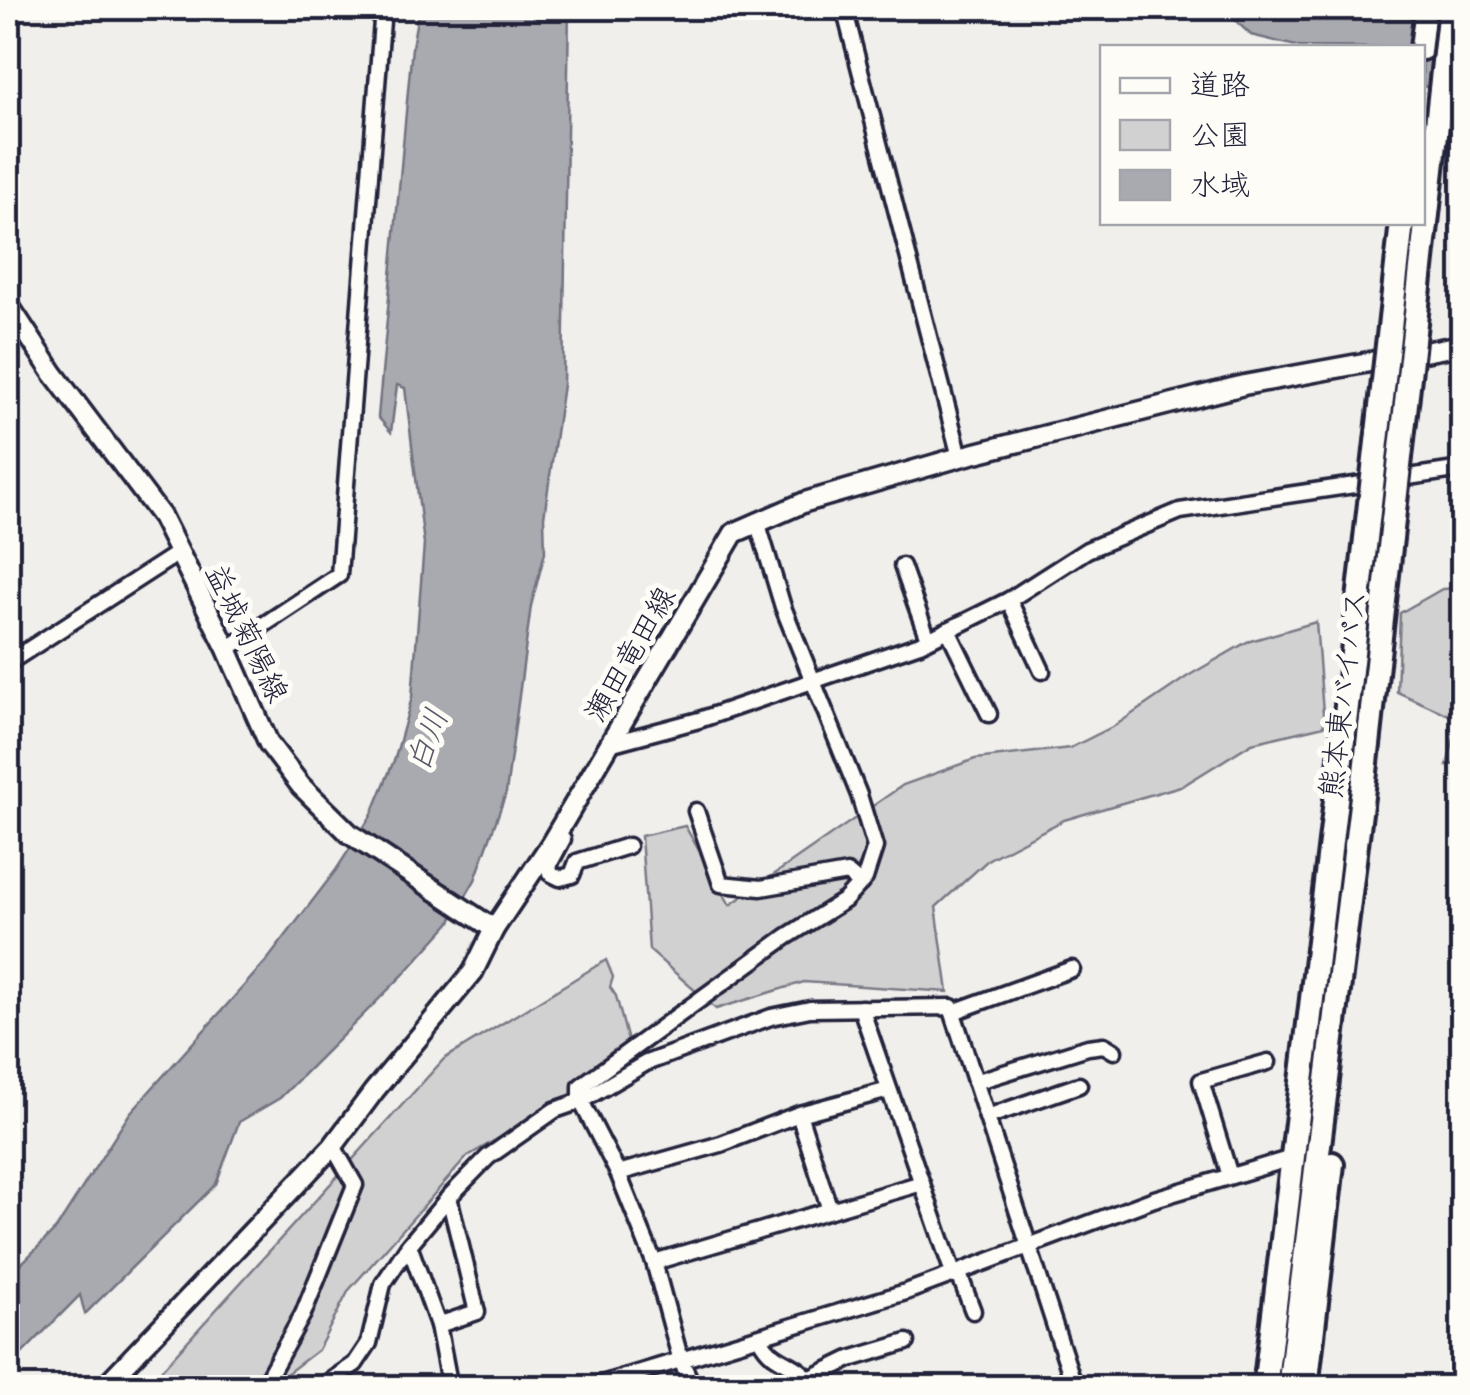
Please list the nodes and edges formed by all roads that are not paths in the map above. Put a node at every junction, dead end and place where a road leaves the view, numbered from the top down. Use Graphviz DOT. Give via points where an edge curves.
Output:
graph roads {
  1 [pos="383,8"];
  2 [pos="844,8"];
  3 [pos="1427,8"];
  4 [pos="1450,8"];
  5 [pos="1422,45"];
  6 [pos="1402,225"];
  7 [pos="8,304"];
  8 [pos="1462,345"];
  9 [pos="960,458"];
  10 [pos="1462,469"];
  11 [pos="757,521"];
  12 [pos="178,553"];
  13 [pos="902,566"];
  14 [pos="1009,600"];
  15 [pos="948,630"];
  16 [pos="928,640"];
  17 [pos="227,649"];
  18 [pos="8,663"];
  19 [pos="1042,670"];
  20 [pos="812,682"];
  21 [pos="632,714"];
  22 [pos="989,714"];
  23 [pos="612,744"];
  24 [pos="1365,772"];
  25 [pos="696,811"];
  26 [pos="628,846"];
  27 [pos="860,884"];
  28 [pos="494,929"];
  29 [pos="1072,969"];
  30 [pos="861,1008"];
  31 [pos="953,1012"];
  32 [pos="1114,1051"];
  33 [pos="1268,1062"];
  34 [pos="975,1082"];
  35 [pos="1079,1084"];
  36 [pos="889,1090"];
  37 [pos="581,1101"];
  38 [pos="799,1114"];
  39 [pos="986,1117"];
  40 [pos="333,1146"];
  41 [pos="1292,1158"];
  42 [pos="618,1173"];
  43 [pos="1230,1176"];
  44 [pos="922,1183"];
  45 [pos="1462,1190"];
  46 [pos="449,1197"];
  47 [pos="1462,1204"];
  48 [pos="830,1210"];
  49 [pos="410,1244"];
  50 [pos="1028,1246"];
  51 [pos="654,1262"];
  52 [pos="956,1275"];
  53 [pos="973,1311"];
  54 [pos="438,1325"];
  55 [pos="760,1338"];
  56 [pos="907,1342"];
  57 [pos="681,1361"];
  58 [pos="811,1383"];
  59 [pos="449,1387"];
  60 [pos="104,1388"];
  61 [pos="262,1388"];
  62 [pos="320,1388"];
  63 [pos="588,1388"];
  64 [pos="694,1388"];
  65 [pos="1074,1388"];
  66 [pos="1265,1388"];
  67 [pos="1289,1388"];
  68 [pos="1306,1388"];
  1 -- 17 [label="street" via="339,575"];
  2 -- 9 [label="street"];
  3 -- 5 [label="highway"];
  4 -- 24 [label="highway, 熊本東バイパス, bridge"];
  6 -- 41 [label="highway, 熊本東バイパス, bridge"];
  7 -- 12 [label="main road, 益城菊陽線" via="160,516"];
  8 -- 9 [label="main road, 瀬田竜田線" via="1244,385"];
  9 -- 11 [label="main road, 瀬田竜田線"];
  10 -- 14 [label="street" via="1180,511 1087,550"];
  11 -- 20 [label="street"];
  11 -- 23 [label="main road, 瀬田竜田線" via="734,533"];
  12 -- 17 [label="main road, 益城菊陽線"];
  12 -- 18 [label="street"];
  13 -- 16 [label="street"];
  14 -- 15 [label="street"];
  14 -- 19 [label="street"];
  15 -- 16 [label="street"];
  15 -- 22 [label="street"];
  16 -- 20 [label="street"];
  17 -- 28 [label="main road, 益城菊陽線" via="269,744 302,786 350,834"];
  20 -- 23 [label="street"];
  20 -- 27 [label="street" via="875,847"];
  21 -- 23 [label="street"];
  23 -- 26 [label="street" via="550,873 572,875 577,862"];
  23 -- 28 [label="main road, 瀬田竜田線"];
  24 -- 67 [label="highway, 熊本東バイパス"];
  24 -- 68 [label="highway" via="1359,928"];
  25 -- 27 [label="street" via="721,884 761,888 847,873"];
  27 -- 37 [label="street" via="580,1086"];
  28 -- 40 [label="main road, 瀬田竜田線" via="473,972"];
  29 -- 31 [label="street"];
  30 -- 31 [label="street"];
  30 -- 36 [label="street"];
  30 -- 37 [label="street" via="810,1008 770,1017 646,1063"];
  31 -- 34 [label="street"];
  32 -- 34 [label="street" via="1088,1047"];
  33 -- 43 [label="street" via="1200,1081"];
  34 -- 39 [label="street"];
  35 -- 39 [label="street"];
  36 -- 38 [label="street"];
  36 -- 44 [label="street"];
  37 -- 42 [label="street"];
  37 -- 46 [label="street" via="555,1110 488,1156"];
  38 -- 42 [label="street"];
  38 -- 48 [label="street"];
  39 -- 50 [label="street"];
  40 -- 60 [label="main road, 瀬田竜田線"];
  40 -- 61 [label="street" via="355,1185 303,1314"];
  41 -- 43 [label="street"];
  41 -- 66 [label="highway, 熊本東バイパス"];
  42 -- 51 [label="street"];
  43 -- 50 [label="street"];
  44 -- 48 [label="street"];
  44 -- 52 [label="street"];
  45 -- 47 [label="street"];
  46 -- 49 [label="street"];
  46 -- 54 [label="street" via="477,1312"];
  48 -- 51 [label="street"];
  49 -- 54 [label="street"];
  49 -- 62 [label="street" via="384,1284 369,1343 355,1364"];
  50 -- 52 [label="street"];
  50 -- 65 [label="street"];
  51 -- 57 [label="street"];
  52 -- 53 [label="street"];
  52 -- 55 [label="street"];
  54 -- 59 [label="street"];
  55 -- 57 [label="street"];
  55 -- 58 [label="street" via="770,1355 800,1369"];
  56 -- 58 [label="street" via="850,1360"];
  57 -- 63 [label="street"];
  57 -- 64 [label="street"];
}
